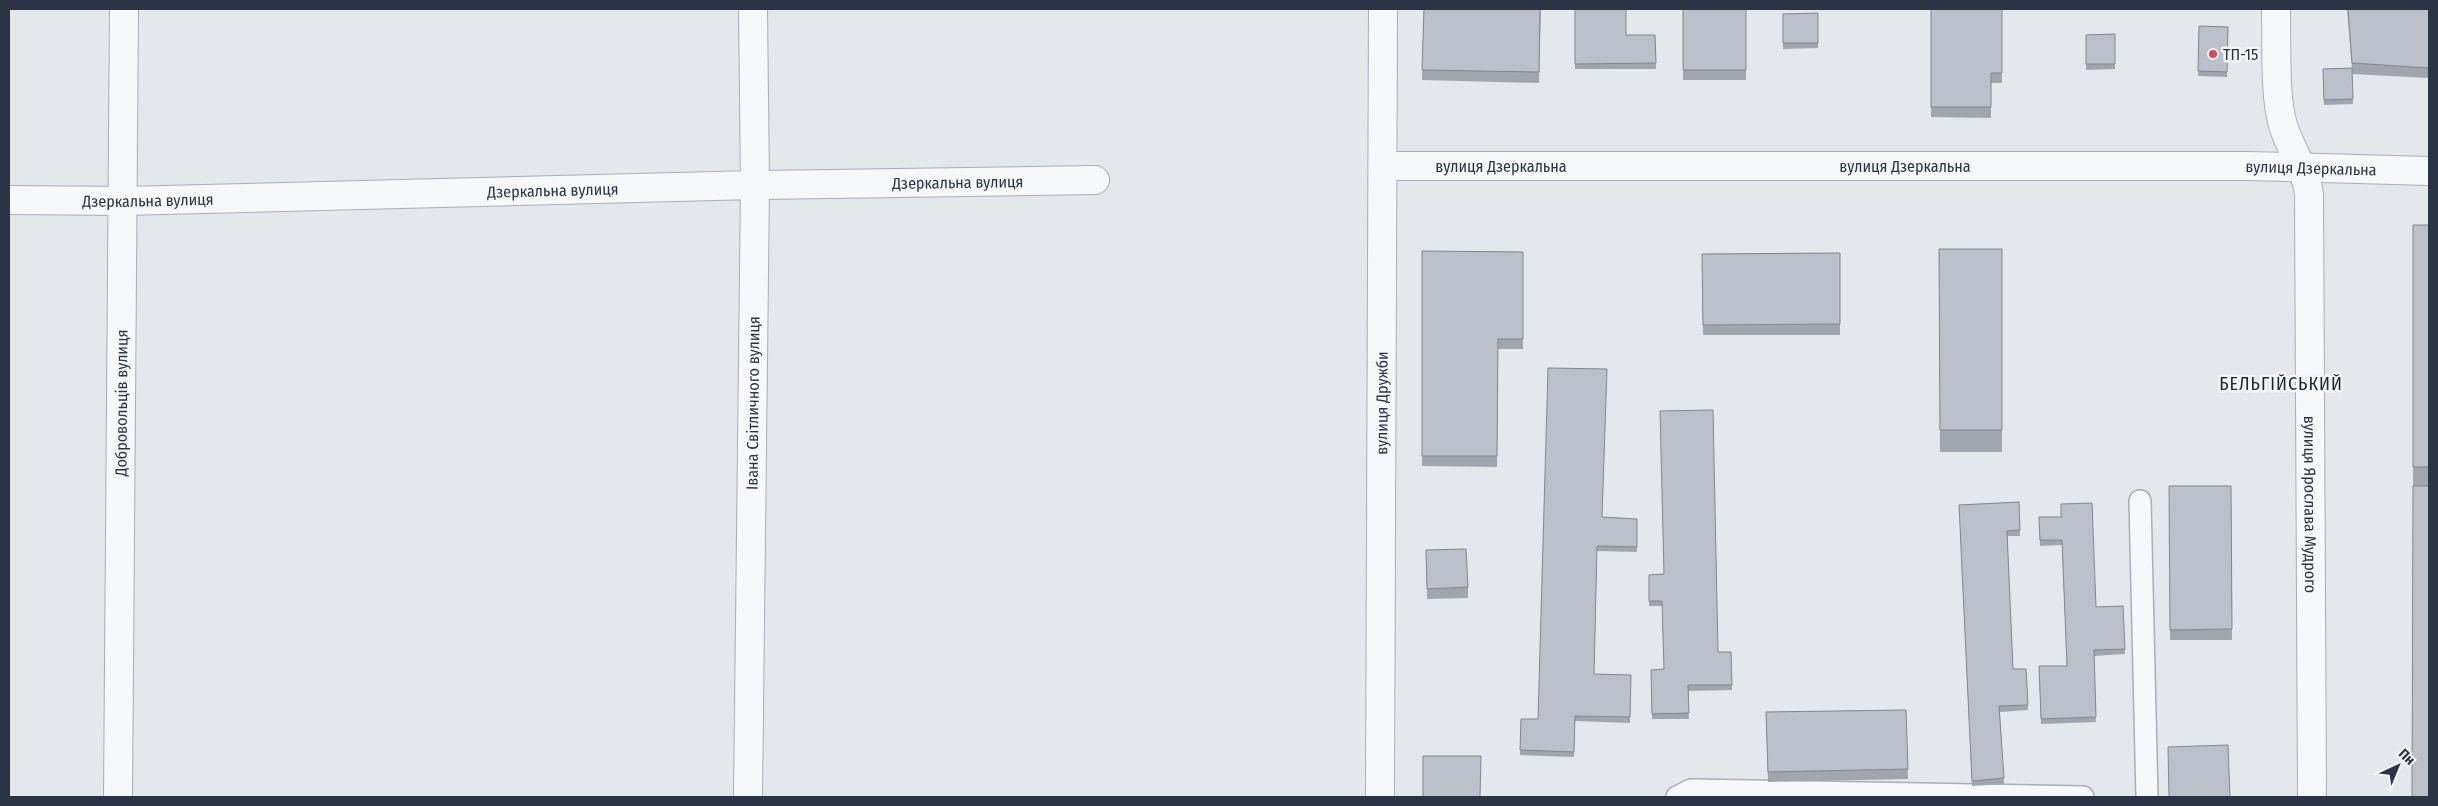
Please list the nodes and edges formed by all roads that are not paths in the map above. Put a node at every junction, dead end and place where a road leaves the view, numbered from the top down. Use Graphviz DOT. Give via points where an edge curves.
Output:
graph roads {
  1 [pos="124,9"];
  2 [pos="753,9"];
  3 [pos="1383,9"];
  4 [pos="2276,9"];
  5 [pos="1383,166"];
  6 [pos="2301,167"];
  7 [pos="2429,171"];
  8 [pos="1095,180"];
  9 [pos="755,185"];
  10 [pos="9,200"];
  11 [pos="123,202"];
  12 [pos="2140,500"];
  13 [pos="118,797"];
  14 [pos="748,797"];
  15 [pos="1380,797"];
  16 [pos="1677,797"];
  17 [pos="2083,797"];
  18 [pos="2147,797"];
  19 [pos="2312,797"];
  1 -- 11 [label="street, Добровольців вулиця"];
  2 -- 9 [label="street, Івана Світличного вулиця"];
  3 -- 5 [label="street, вулиця Дружби"];
  4 -- 6 [label="street, вулиця Ярослава Мудрого" via="2279,108"];
  5 -- 6 [label="street, вулиця Дзеркальна"];
  5 -- 15 [label="street, вулиця Дружби"];
  6 -- 7 [label="street, вулиця Дзеркальна"];
  6 -- 19 [label="street, вулиця Ярослава Мудрого" via="2308,180 2309,194"];
  8 -- 9 [label="street, Дзеркальна вулиця"];
  9 -- 11 [label="street, Дзеркальна вулиця"];
  9 -- 14 [label="street, Івана Світличного вулиця"];
  10 -- 11 [label="street, Дзеркальна вулиця"];
  11 -- 13 [label="street, Добровольців вулиця"];
  12 -- 18 [label="lane"];
  16 -- 17 [label="lane" via="1691,790"];
}
